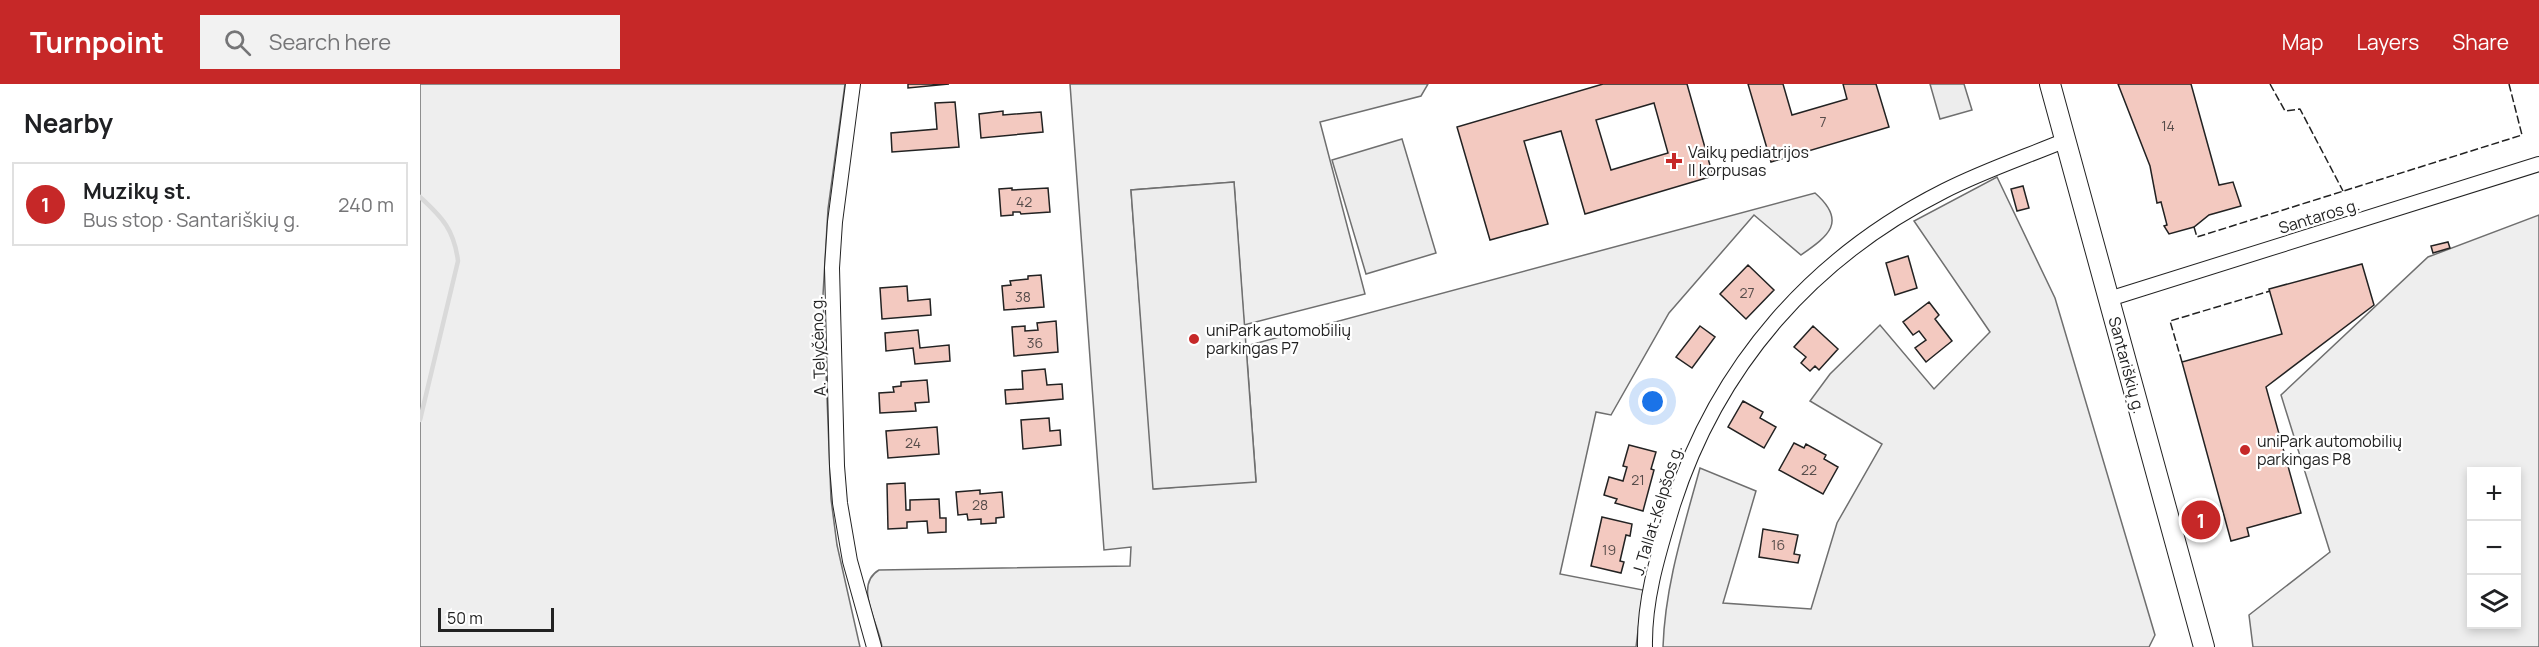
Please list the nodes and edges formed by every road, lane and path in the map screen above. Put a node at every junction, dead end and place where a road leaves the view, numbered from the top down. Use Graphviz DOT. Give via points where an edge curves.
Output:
graph roads {
  1 [pos="853,84"];
  2 [pos="2050,84"];
  3 [pos="2066,140"];
  4 [pos="2539,164"];
  5 [pos="2109,299"];
  6 [pos="2200,645"];
  7 [pos="874,647"];
  8 [pos="1644,647"];
  1 -- 7 [label="street, A. Telyčėno g." via="832,268 840,503 850,561"];
  2 -- 3 [label="main road, Santariškių g."];
  3 -- 5 [label="main road, Santariškių g."];
  3 -- 8 [label="street, J. Tallat-Kelpšos g." via="1977,176 1902,214 1826,269 1766,332 1721,394 1696,442 1657,557"];
  4 -- 5 [label="street, Santaros g."];
  5 -- 6 [label="main road, Santariškių g."];
}
